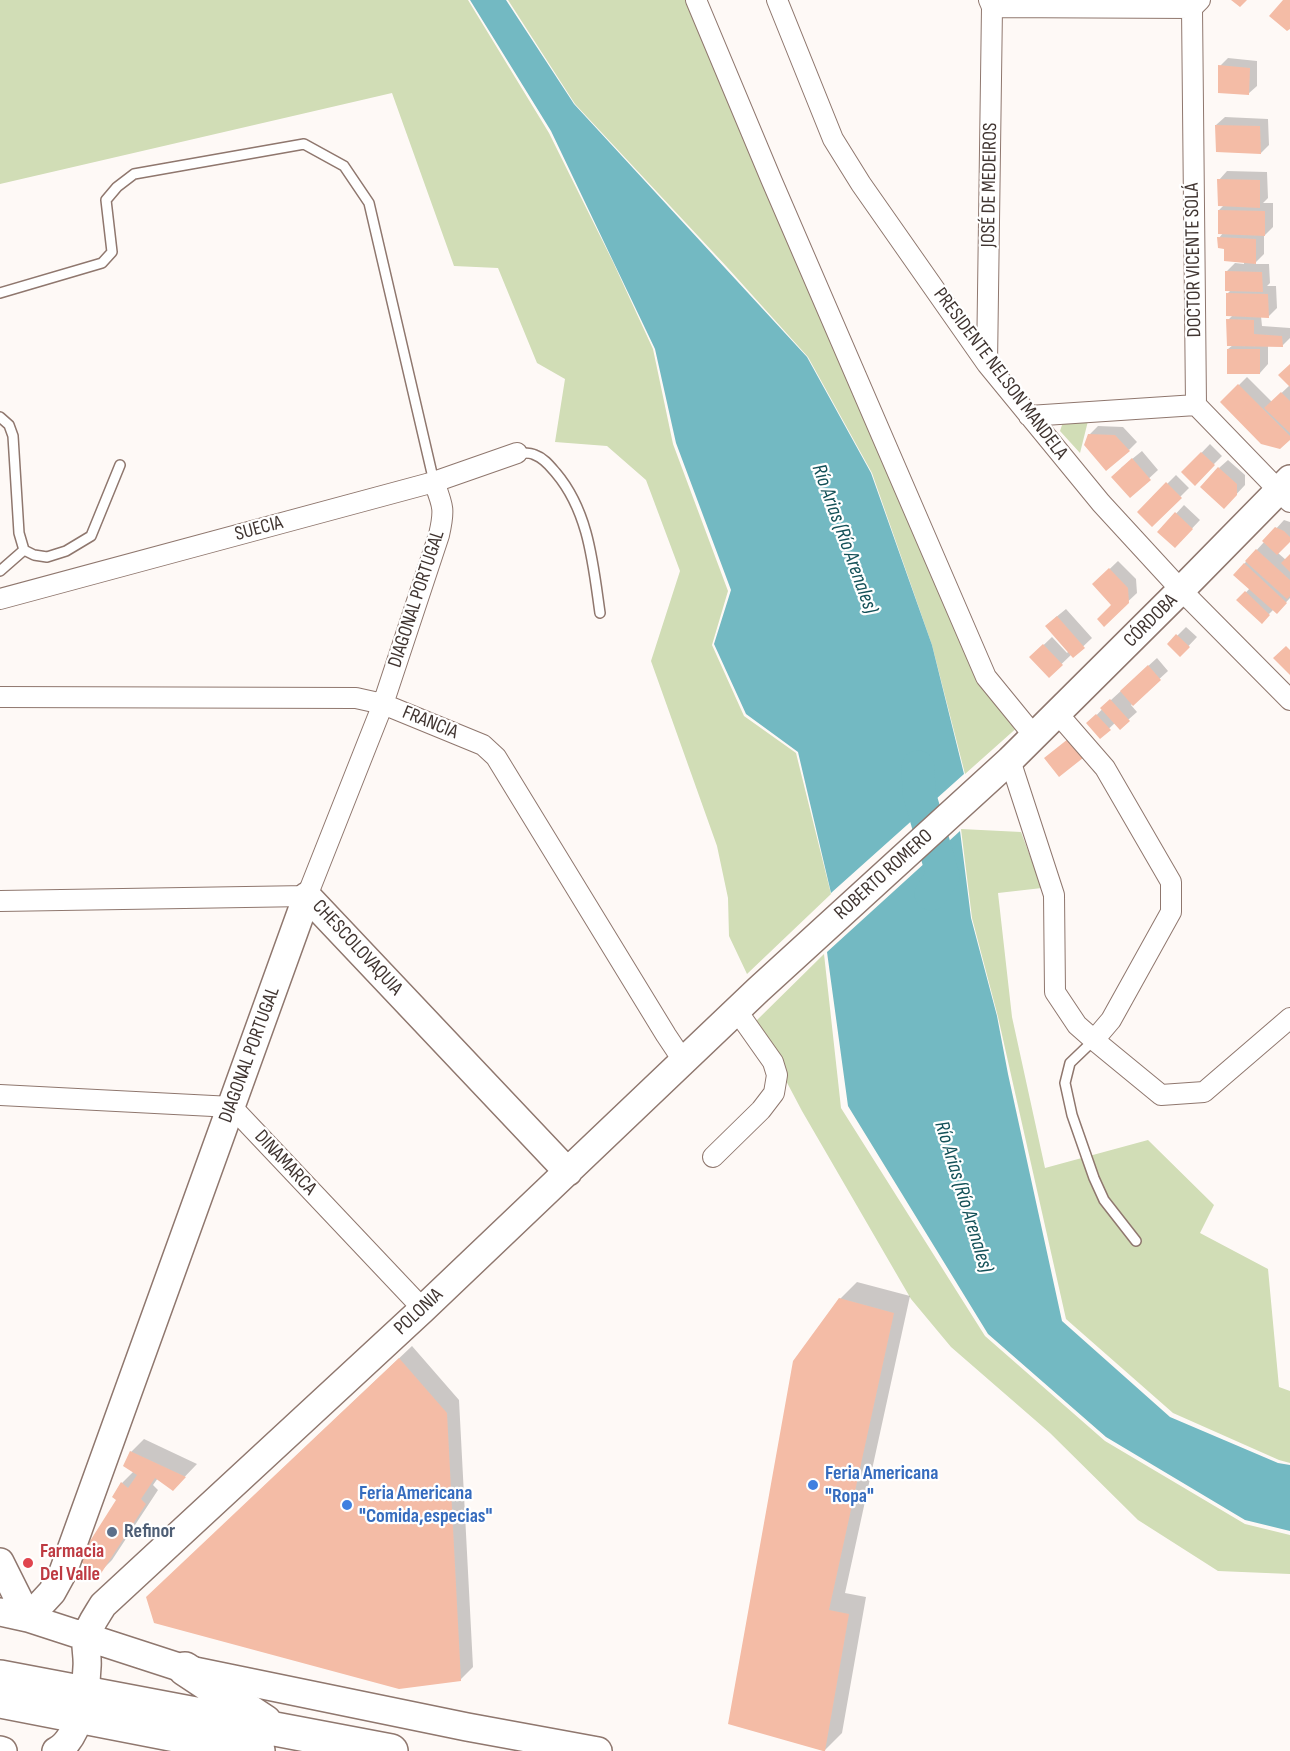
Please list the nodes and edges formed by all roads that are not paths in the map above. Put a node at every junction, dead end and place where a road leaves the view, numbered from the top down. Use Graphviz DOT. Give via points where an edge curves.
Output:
graph roads {
  1 [pos="696,0"];
  2 [pos="777,0"];
  3 [pos="990,4"];
  4 [pos="1196,4"];
  5 [pos="0,293"];
  6 [pos="987,364"];
  7 [pos="1196,405"];
  8 [pos="1029,416"];
  9 [pos="0,417"];
  10 [pos="517,453"];
  11 [pos="120,465"];
  12 [pos="434,482"];
  13 [pos="1286,491"];
  14 [pos="24,550"];
  15 [pos="0,571"];
  16 [pos="1181,590"];
  17 [pos="0,599"];
  18 [pos="600,613"];
  19 [pos="0,697"];
  20 [pos="1290,700"];
  21 [pos="383,704"];
  22 [pos="1058,714"];
  23 [pos="1035,737"];
  24 [pos="1010,760"];
  25 [pos="307,896"];
  26 [pos="0,901"];
  27 [pos="758,990"];
  28 [pos="737,1011"];
  29 [pos="1290,1018"];
  30 [pos="1094,1040"];
  31 [pos="684,1062"];
  32 [pos="0,1095"];
  33 [pos="232,1107"];
  34 [pos="713,1157"];
  35 [pos="568,1172"];
  36 [pos="1136,1241"];
  37 [pos="423,1309"];
  38 [pos="0,1562"];
  39 [pos="0,1612"];
  40 [pos="28,1618"];
  41 [pos="86,1637"];
  42 [pos="185,1669"];
  43 [pos="0,1677"];
  44 [pos="0,1701"];
  45 [pos="81,1704"];
  46 [pos="269,1741"];
  47 [pos="56,1751"];
  48 [pos="391,1751"];
  49 [pos="598,1751"];
  1 -- 23 [label="street" via="986,676"];
  2 -- 6 [label="street, PRESIDENTE NELSON MANDELA" via="833,139"];
  3 -- 4 [label="street"];
  3 -- 6 [label="street, JOSÉ DE MEDEIROS"];
  4 -- 7 [label="street, DOCTOR VICENTE SOLÁ"];
  5 -- 12 [label="lane" via="102,263 112,252 106,200 134,174 304,144 344,166 369,203"];
  6 -- 8 [label="street, PRESIDENTE NELSON MANDELA"];
  7 -- 8 [label="street"];
  7 -- 13 [label="street"];
  8 -- 16 [label="street, PRESIDENTE NELSON MANDELA" via="1101,503"];
  9 -- 14 [label="lane" via="13,436 19,533"];
  10 -- 12 [label="street, SUECIA"];
  10 -- 18 [label="lane" via="534,454 547,462 579,509 593,560"];
  11 -- 14 [label="lane" via="91,536 66,551 47,556"];
  12 -- 17 [label="street, SUECIA"];
  12 -- 21 [label="street, DIAGONAL PORTUGAL" via="443,506 440,535"];
  13 -- 16 [label="main road, CÓRDOBA"];
  14 -- 15 [label="lane"];
  16 -- 20 [label="street, PRESIDENTE NELSON MANDELA"];
  16 -- 22 [label="main road, CÓRDOBA"];
  19 -- 21 [label="street, FRANCIA" via="356,698"];
  21 -- 25 [label="street, DIAGONAL PORTUGAL"];
  21 -- 31 [label="street, FRANCIA" via="483,744 496,757"];
  22 -- 23 [label="main road, CÓRDOBA"];
  22 -- 30 [label="street" via="1105,768 1171,882 1171,912 1112,1020"];
  23 -- 24 [label="main road, CÓRDOBA"];
  24 -- 27 [label="main road, ROBERTO ROMERO"];
  24 -- 30 [label="street" via="1054,895 1055,992 1077,1025"];
  25 -- 26 [label="street, CHESCOLOVAQUIA"];
  25 -- 33 [label="main road, DIAGONAL PORTUGAL"];
  25 -- 35 [label="main road, CHESCOLOVAQUIA"];
  27 -- 28 [label="main road, POLONIA"];
  28 -- 31 [label="main road, POLONIA"];
  28 -- 34 [label="street" via="773,1062 777,1075 774,1093 761,1110"];
  29 -- 30 [label="street" via="1204,1092 1161,1095"];
  30 -- 36 [label="lane" via="1070,1063 1065,1083 1094,1178 1104,1200"];
  31 -- 35 [label="main road, POLONIA"];
  32 -- 33 [label="street"];
  33 -- 37 [label="street, DINAMARCA"];
  33 -- 40 [label="main road, DIAGONAL PORTUGAL" via="63,1572 52,1592"];
  35 -- 37 [label="main road, POLONIA"];
  37 -- 41 [label="main road, POLONIA" via="114,1594 103,1605"];
  38 -- 40 [label="main road"];
  39 -- 40 [label="main road"];
  40 -- 41 [label="main road"];
  41 -- 42 [label="main road"];
  41 -- 45 [label="main road" via="87,1667"];
  42 -- 46 [label="highway"];
  42 -- 49 [label="main road"];
  43 -- 45 [label="highway"];
  44 -- 45 [label="highway"];
  45 -- 46 [label="highway"];
  45 -- 47 [label="main road" via="74,1732"];
  46 -- 48 [label="highway"];
}
